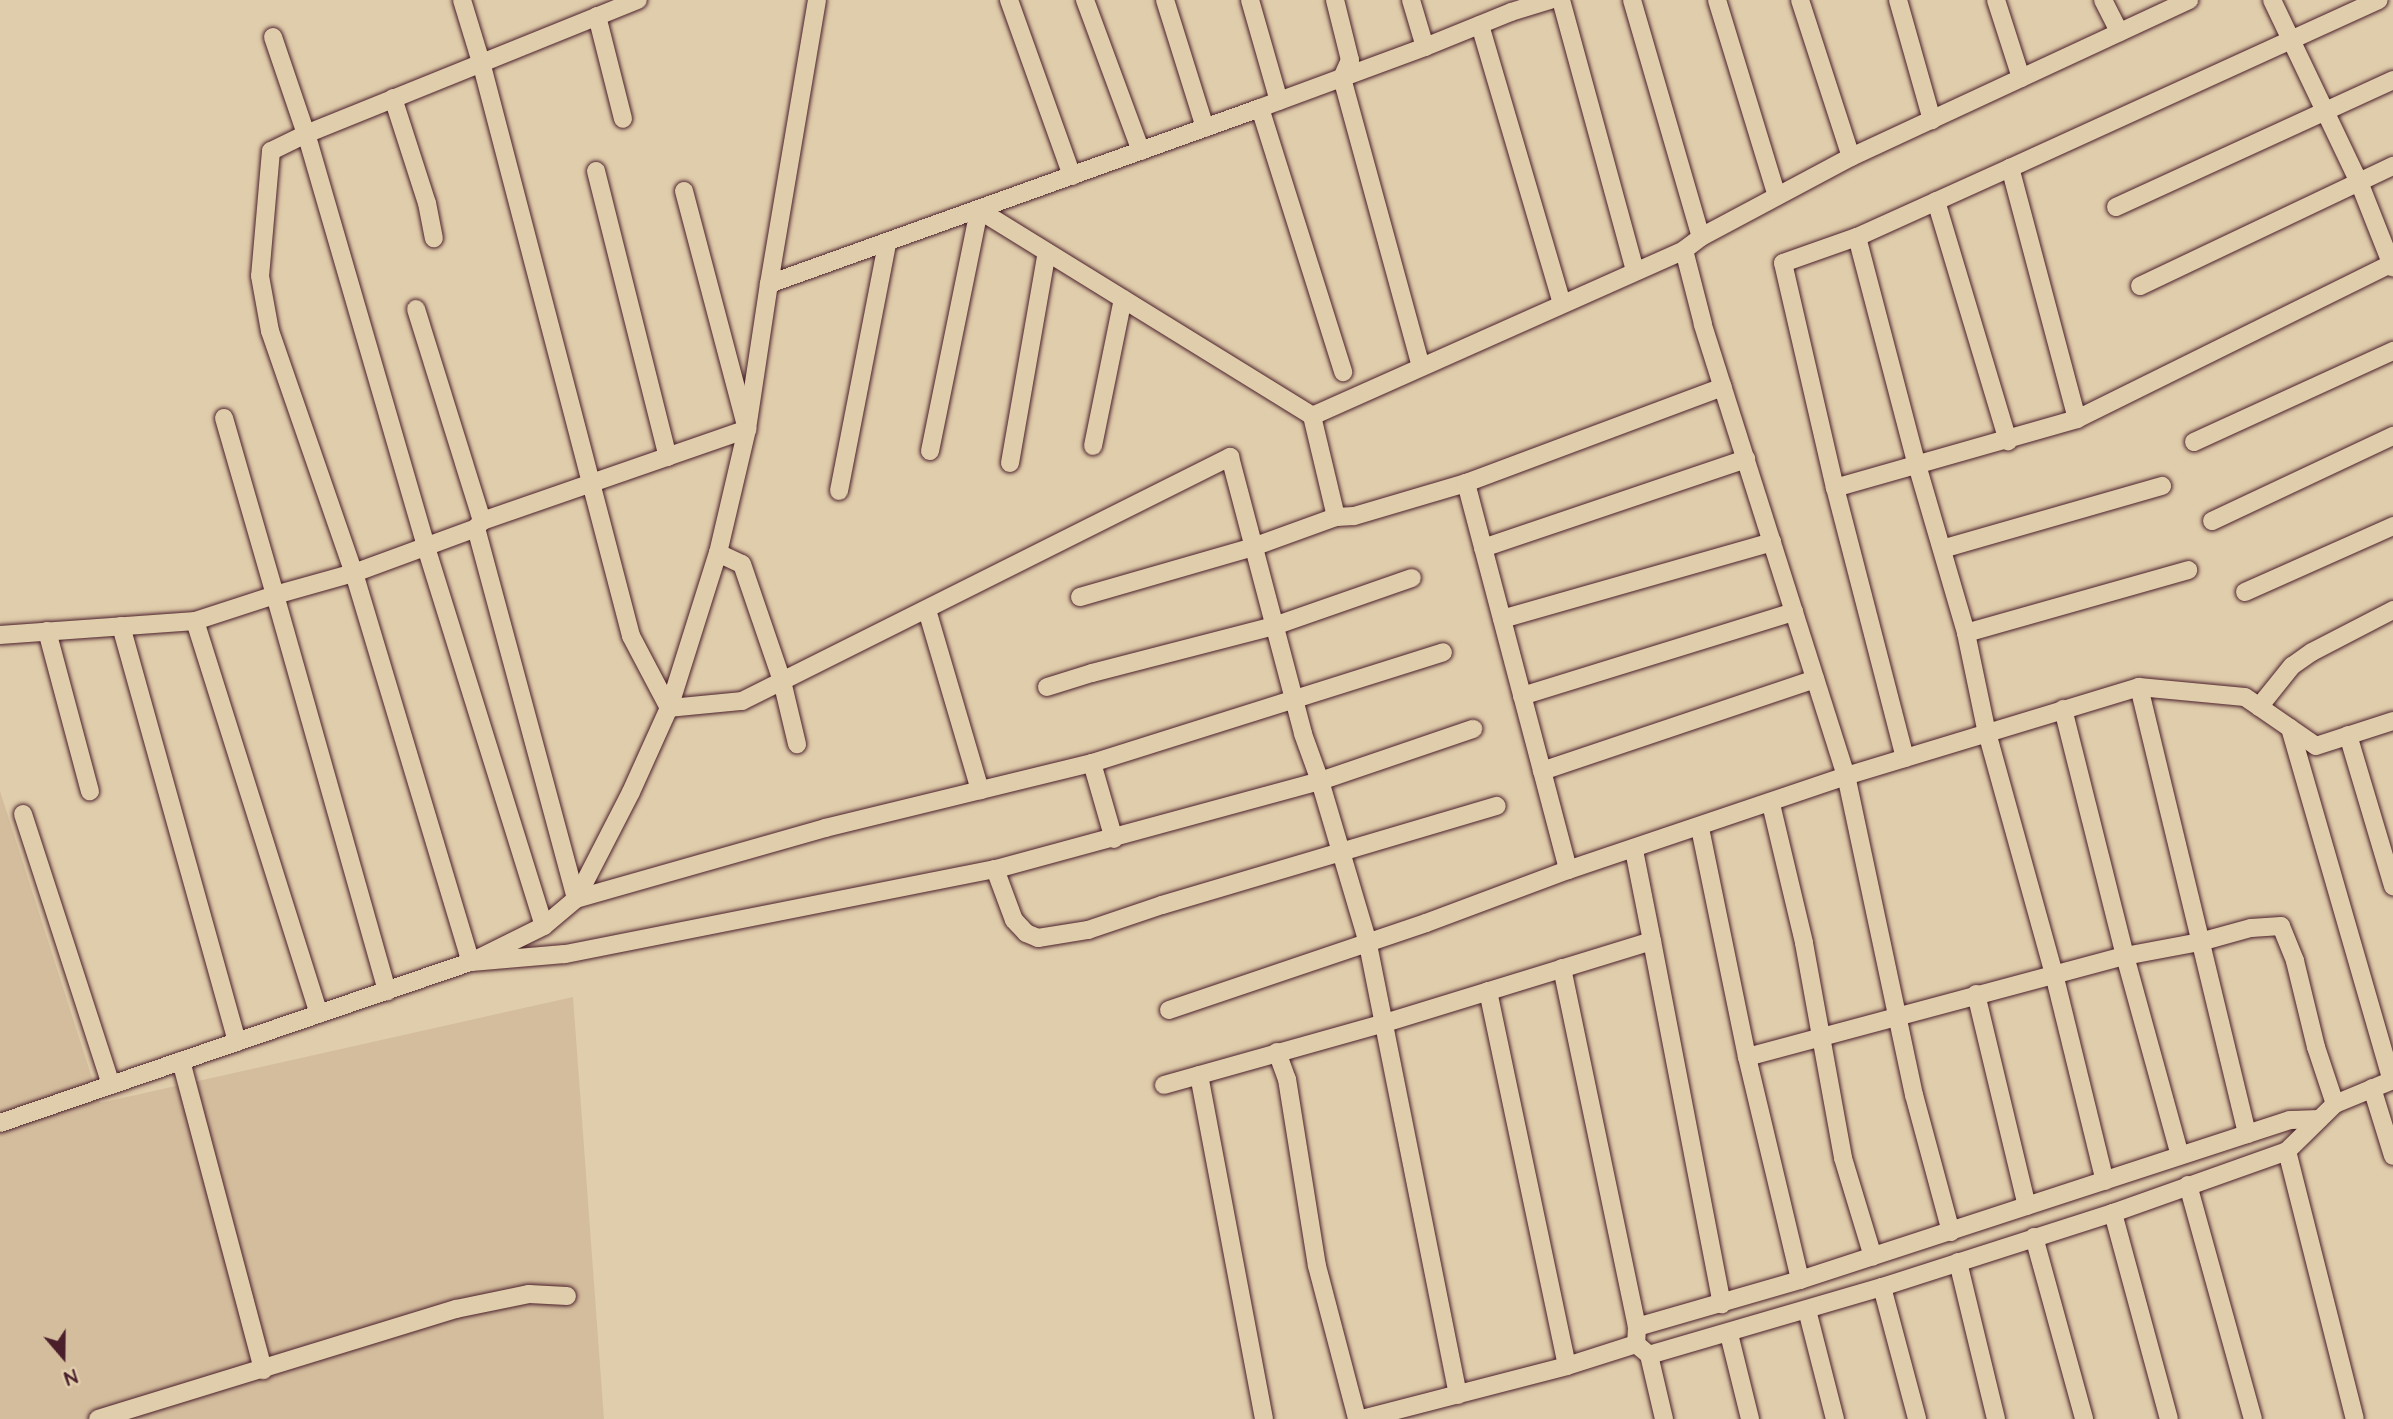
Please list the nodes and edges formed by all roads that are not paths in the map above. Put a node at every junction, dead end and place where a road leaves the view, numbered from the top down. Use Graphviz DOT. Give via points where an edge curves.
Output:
graph roads {
  1 [pos="462,0"];
  2 [pos="638,0"];
  3 [pos="817,0"];
  4 [pos="1009,0"];
  5 [pos="1085,0"];
  6 [pos="1165,0"];
  7 [pos="1250,0"];
  8 [pos="1335,0"];
  9 [pos="1411,0"];
  10 [pos="1550,0"];
  11 [pos="1561,0"];
  12 [pos="1632,0"];
  13 [pos="1717,0"];
  14 [pos="1800,0"];
  15 [pos="1898,0"];
  16 [pos="1996,0"];
  17 [pos="2103,0"];
  18 [pos="2189,0"];
  19 [pos="2272,0"];
  20 [pos="2378,0"];
  21 [pos="1509,6"];
  22 [pos="597,16"];
  23 [pos="1480,25"];
  24 [pos="2119,33"];
  25 [pos="273,37"];
  26 [pos="2290,42"];
  27 [pos="1425,47"];
  28 [pos="481,62"];
  29 [pos="1342,78"];
  30 [pos="2021,78"];
  31 [pos="2393,80"];
  32 [pos="393,98"];
  33 [pos="1279,101"];
  34 [pos="1260,108"];
  35 [pos="2324,113"];
  36 [pos="623,119"];
  37 [pos="1932,120"];
  38 [pos="1205,128"];
  39 [pos="306,134"];
  40 [pos="1141,151"];
  41 [pos="1851,157"];
  42 [pos="2393,166"];
  43 [pos="2010,168"];
  44 [pos="596,171"];
  45 [pos="1072,176"];
  46 [pos="2359,182"];
  47 [pos="684,191"];
  48 [pos="1777,196"];
  49 [pos="1936,201"];
  50 [pos="2116,208"];
  51 [pos="979,210"];
  52 [pos="1701,237"];
  53 [pos="1857,237"];
  54 [pos="434,238"];
  55 [pos="887,243"];
  56 [pos="1685,250"];
  57 [pos="1047,252"];
  58 [pos="2392,265"];
  59 [pos="1635,270"];
  60 [pos="769,284"];
  61 [pos="2140,286"];
  62 [pos="1124,299"];
  63 [pos="1562,303"];
  64 [pos="416,309"];
  65 [pos="2393,351"];
  66 [pos="1420,366"];
  67 [pos="1343,372"];
  68 [pos="1723,387"];
  69 [pos="1312,416"];
  70 [pos="224,418"];
  71 [pos="2077,419"];
  72 [pos="747,429"];
  73 [pos="2393,436"];
  74 [pos="2008,441"];
  75 [pos="2194,442"];
  76 [pos="1093,446"];
  77 [pos="930,450"];
  78 [pos="668,457"];
  79 [pos="1746,459"];
  80 [pos="1010,463"];
  81 [pos="1917,465"];
  82 [pos="1466,483"];
  83 [pos="590,484"];
  84 [pos="2162,485"];
  85 [pos="1835,488"];
  86 [pos="839,491"];
  87 [pos="1336,517"];
  88 [pos="2212,521"];
  89 [pos="479,525"];
  90 [pos="2393,526"];
  91 [pos="1772,542"];
  92 [pos="426,546"];
  93 [pos="1254,547"];
  94 [pos="1483,548"];
  95 [pos="1942,549"];
  96 [pos="718,553"];
  97 [pos="2188,570"];
  98 [pos="354,573"];
  99 [pos="1412,578"];
  100 [pos="2245,592"];
  101 [pos="275,595"];
  102 [pos="1080,597"];
  103 [pos="927,610"];
  104 [pos="2393,610"];
  105 [pos="1794,612"];
  106 [pos="1502,619"];
  107 [pos="195,621"];
  108 [pos="121,626"];
  109 [pos="1274,626"];
  110 [pos="47,631"];
  111 [pos="1966,633"];
  112 [pos="0,635"];
  113 [pos="1443,652"];
  114 [pos="1815,679"];
  115 [pos="782,681"];
  116 [pos="1047,687"];
  117 [pos="2139,687"];
  118 [pos="1522,696"];
  119 [pos="1296,700"];
  120 [pos="2259,707"];
  121 [pos="669,708"];
  122 [pos="2063,709"];
  123 [pos="2393,720"];
  124 [pos="2290,728"];
  125 [pos="1473,729"];
  126 [pos="1987,732"];
  127 [pos="2348,735"];
  128 [pos="797,744"];
  129 [pos="1905,758"];
  130 [pos="1092,763"];
  131 [pos="1542,771"];
  132 [pos="1846,776"];
  133 [pos="1320,781"];
  134 [pos="980,790"];
  135 [pos="90,791"];
  136 [pos="1771,804"];
  137 [pos="1497,806"];
  138 [pos="23,814"];
  139 [pos="1700,828"];
  140 [pos="1114,839"];
  141 [pos="1634,850"];
  142 [pos="1339,853"];
  143 [pos="995,869"];
  144 [pos="1568,870"];
  145 [pos="2393,886"];
  146 [pos="576,899"];
  147 [pos="544,926"];
  148 [pos="1652,941"];
  149 [pos="2200,942"];
  150 [pos="1368,943"];
  151 [pos="2125,956"];
  152 [pos="471,962"];
  153 [pos="1562,968"];
  154 [pos="2054,974"];
  155 [pos="387,991"];
  156 [pos="1488,991"];
  157 [pos="1976,994"];
  158 [pos="1169,1010"];
  159 [pos="320,1014"];
  160 [pos="1899,1015"];
  161 [pos="1385,1023"];
  162 [pos="1820,1038"];
  163 [pos="237,1042"];
  164 [pos="1277,1052"];
  165 [pos="1747,1057"];
  166 [pos="181,1061"];
  167 [pos="1199,1075"];
  168 [pos="2393,1080"];
  169 [pos="111,1085"];
  170 [pos="1164,1085"];
  171 [pos="2372,1088"];
  172 [pos="2335,1104"];
  173 [pos="2319,1119"];
  174 [pos="0,1123"];
  175 [pos="2247,1134"];
  176 [pos="2287,1152"];
  177 [pos="2180,1155"];
  178 [pos="2393,1156"];
  179 [pos="2105,1181"];
  180 [pos="2188,1185"];
  181 [pos="2027,1206"];
  182 [pos="2113,1213"];
  183 [pos="1951,1232"];
  184 [pos="2034,1237"];
  185 [pos="1873,1257"];
  186 [pos="1958,1262"];
  187 [pos="1800,1280"];
  188 [pos="1882,1287"];
  189 [pos="567,1296"];
  190 [pos="1722,1304"];
  191 [pos="1807,1310"];
  192 [pos="1729,1334"];
  193 [pos="1641,1342"];
  194 [pos="1567,1366"];
  195 [pos="263,1370"];
  196 [pos="1458,1395"];
  197 [pos="98,1419"];
  198 [pos="1264,1419"];
  199 [pos="1357,1419"];
  200 [pos="1362,1419"];
  201 [pos="1664,1419"];
  202 [pos="1751,1419"];
  203 [pos="1835,1419"];
  204 [pos="1917,1419"];
  205 [pos="1996,1419"];
  206 [pos="2084,1419"];
  207 [pos="2169,1419"];
  208 [pos="2253,1419"];
  209 [pos="2355,1419"];
  1 -- 28 [label="street"];
  2 -- 22 [label="street"];
  3 -- 60 [label="street"];
  4 -- 45 [label="street"];
  5 -- 40 [label="street"];
  6 -- 38 [label="street"];
  7 -- 33 [label="street"];
  8 -- 29 [label="street" via="1350,60"];
  9 -- 27 [label="street"];
  10 -- 21 [label="street"];
  11 -- 59 [label="street"];
  12 -- 52 [label="street"];
  13 -- 48 [label="street"];
  14 -- 41 [label="street"];
  15 -- 37 [label="street"];
  16 -- 30 [label="street"];
  17 -- 24 [label="street"];
  18 -- 24 [label="street"];
  19 -- 26 [label="street"];
  20 -- 26 [label="street"];
  21 -- 23 [label="street"];
  22 -- 28 [label="street"];
  22 -- 36 [label="street"];
  23 -- 27 [label="street"];
  23 -- 63 [label="street"];
  24 -- 30 [label="street"];
  25 -- 39 [label="street"];
  26 -- 35 [label="street"];
  26 -- 43 [label="street"];
  27 -- 29 [label="street"];
  28 -- 32 [label="street"];
  28 -- 83 [label="street"];
  29 -- 33 [label="street"];
  29 -- 66 [label="street"];
  30 -- 37 [label="street"];
  31 -- 35 [label="street"];
  32 -- 39 [label="street"];
  32 -- 54 [label="street"];
  33 -- 34 [label="street"];
  34 -- 38 [label="street"];
  34 -- 67 [label="street"];
  35 -- 46 [label="street"];
  35 -- 50 [label="street"];
  37 -- 41 [label="street"];
  38 -- 40 [label="street"];
  39 -- 92 [label="street"];
  39 -- 98 [label="street" via="271,151 260,276 270,331"];
  40 -- 45 [label="street"];
  41 -- 48 [label="street"];
  42 -- 46 [label="street"];
  43 -- 49 [label="street"];
  43 -- 71 [label="street"];
  44 -- 78 [label="street"];
  45 -- 51 [label="street"];
  46 -- 58 [label="street"];
  46 -- 61 [label="street"];
  47 -- 72 [label="street"];
  48 -- 52 [label="street"];
  49 -- 53 [label="street"];
  49 -- 74 [label="street"];
  51 -- 55 [label="street"];
  51 -- 57 [label="street"];
  51 -- 77 [label="street"];
  52 -- 56 [label="street"];
  53 -- 81 [label="street"];
  53 -- 85 [label="street" via="1783,263"];
  55 -- 60 [label="street"];
  55 -- 86 [label="street"];
  56 -- 59 [label="street"];
  56 -- 68 [label="street"];
  57 -- 62 [label="street"];
  57 -- 80 [label="street"];
  58 -- 71 [label="street"];
  59 -- 63 [label="street"];
  60 -- 72 [label="street"];
  62 -- 69 [label="street"];
  62 -- 76 [label="street"];
  63 -- 66 [label="street"];
  64 -- 89 [label="street"];
  65 -- 75 [label="street"];
  66 -- 69 [label="street"];
  68 -- 79 [label="street"];
  68 -- 82 [label="street"];
  69 -- 87 [label="street"];
  70 -- 101 [label="street"];
  71 -- 74 [label="street"];
  72 -- 78 [label="street"];
  72 -- 96 [label="street"];
  73 -- 88 [label="street"];
  74 -- 81 [label="street"];
  78 -- 83 [label="street"];
  79 -- 91 [label="street"];
  79 -- 94 [label="street"];
  81 -- 85 [label="street"];
  81 -- 95 [label="street"];
  82 -- 87 [label="street" via="1354,516"];
  82 -- 94 [label="street"];
  83 -- 89 [label="street"];
  83 -- 121 [label="street" via="631,636"];
  84 -- 95 [label="street"];
  85 -- 129 [label="street"];
  87 -- 93 [label="street"];
  89 -- 92 [label="street"];
  89 -- 146 [label="street"];
  90 -- 100 [label="street"];
  91 -- 105 [label="street"];
  91 -- 106 [label="street"];
  92 -- 98 [label="street"];
  92 -- 147 [label="street"];
  93 -- 102 [label="street"];
  93 -- 103 [label="street" via="1230,457"];
  93 -- 109 [label="street"];
  94 -- 106 [label="street"];
  95 -- 111 [label="street"];
  96 -- 115 [label="street" via="742,564"];
  96 -- 121 [label="street"];
  97 -- 111 [label="street"];
  98 -- 101 [label="street"];
  98 -- 152 [label="street"];
  99 -- 109 [label="street"];
  101 -- 107 [label="street"];
  101 -- 155 [label="street"];
  103 -- 115 [label="street"];
  103 -- 134 [label="street"];
  104 -- 120 [label="street" via="2292,666"];
  105 -- 114 [label="street"];
  105 -- 118 [label="street"];
  106 -- 118 [label="street"];
  107 -- 108 [label="street"];
  107 -- 159 [label="street"];
  108 -- 110 [label="street"];
  108 -- 163 [label="street"];
  109 -- 116 [label="street"];
  109 -- 119 [label="street"];
  110 -- 112 [label="street"];
  110 -- 135 [label="street"];
  111 -- 126 [label="street"];
  113 -- 119 [label="street"];
  114 -- 131 [label="street"];
  114 -- 132 [label="street"];
  115 -- 121 [label="street" via="741,701"];
  115 -- 128 [label="street"];
  117 -- 120 [label="street" via="2245,697"];
  117 -- 122 [label="street"];
  117 -- 149 [label="street"];
  118 -- 131 [label="street"];
  119 -- 130 [label="street"];
  119 -- 133 [label="street"];
  120 -- 124 [label="street"];
  121 -- 146 [label="street"];
  122 -- 126 [label="street"];
  122 -- 151 [label="street"];
  123 -- 127 [label="street"];
  124 -- 127 [label="street" via="2316,746"];
  124 -- 168 [label="street"];
  125 -- 133 [label="street"];
  126 -- 129 [label="street"];
  126 -- 154 [label="street"];
  127 -- 145 [label="street"];
  129 -- 132 [label="street"];
  130 -- 134 [label="street"];
  130 -- 140 [label="street"];
  131 -- 144 [label="street"];
  132 -- 136 [label="street"];
  132 -- 160 [label="street"];
  133 -- 140 [label="street"];
  133 -- 142 [label="street"];
  134 -- 146 [label="street" via="825,828"];
  136 -- 139 [label="street"];
  136 -- 162 [label="street" via="1804,943"];
  137 -- 142 [label="street"];
  138 -- 169 [label="street"];
  139 -- 141 [label="street"];
  139 -- 165 [label="street"];
  140 -- 143 [label="street"];
  141 -- 144 [label="street"];
  141 -- 148 [label="street"];
  142 -- 143 [label="street" via="1088,930 1038,938 1014,920"];
  142 -- 150 [label="street"];
  143 -- 152 [label="street" via="564,954"];
  144 -- 150 [label="street"];
  146 -- 147 [label="street"];
  147 -- 152 [label="street"];
  148 -- 153 [label="street"];
  148 -- 190 [label="street"];
  149 -- 151 [label="street"];
  149 -- 172 [label="street" via="2251,928 2281,926"];
  149 -- 175 [label="street"];
  150 -- 158 [label="street"];
  150 -- 161 [label="street"];
  151 -- 154 [label="street"];
  151 -- 177 [label="street"];
  152 -- 155 [label="street"];
  153 -- 156 [label="street"];
  153 -- 193 [label="street"];
  154 -- 157 [label="street"];
  154 -- 179 [label="street"];
  155 -- 159 [label="street"];
  156 -- 161 [label="street"];
  156 -- 194 [label="street"];
  157 -- 160 [label="street"];
  157 -- 181 [label="street"];
  159 -- 163 [label="street"];
  160 -- 162 [label="street"];
  160 -- 183 [label="street" via="1914,1095"];
  161 -- 164 [label="street"];
  161 -- 196 [label="street"];
  162 -- 165 [label="street"];
  162 -- 185 [label="street" via="1843,1158"];
  163 -- 166 [label="street"];
  164 -- 167 [label="street"];
  164 -- 199 [label="street" via="1287,1079 1317,1266"];
  165 -- 187 [label="street"];
  166 -- 169 [label="street"];
  166 -- 195 [label="street"];
  167 -- 170 [label="street"];
  167 -- 198 [label="street"];
  168 -- 171 [label="street"];
  169 -- 174 [label="street"];
  171 -- 172 [label="street"];
  171 -- 178 [label="street"];
  172 -- 173 [label="street"];
  173 -- 175 [label="street" via="2290,1120"];
  173 -- 176 [label="street"];
  175 -- 177 [label="street"];
  176 -- 180 [label="street"];
  176 -- 209 [label="street"];
  177 -- 179 [label="street"];
  179 -- 181 [label="street"];
  180 -- 182 [label="street"];
  180 -- 208 [label="street"];
  181 -- 183 [label="street"];
  182 -- 184 [label="street"];
  182 -- 207 [label="street"];
  183 -- 185 [label="street"];
  184 -- 186 [label="street"];
  184 -- 206 [label="street"];
  185 -- 187 [label="street"];
  186 -- 188 [label="street"];
  186 -- 205 [label="street"];
  187 -- 190 [label="street"];
  188 -- 191 [label="street"];
  188 -- 204 [label="street"];
  189 -- 195 [label="street" via="529,1294 456,1309"];
  190 -- 193 [label="street"];
  191 -- 192 [label="street"];
  191 -- 203 [label="street"];
  192 -- 193 [label="street"];
  192 -- 202 [label="street"];
  193 -- 194 [label="street"];
  193 -- 201 [label="street"];
  194 -- 196 [label="street"];
  195 -- 197 [label="street"];
  196 -- 200 [label="street"];
}
